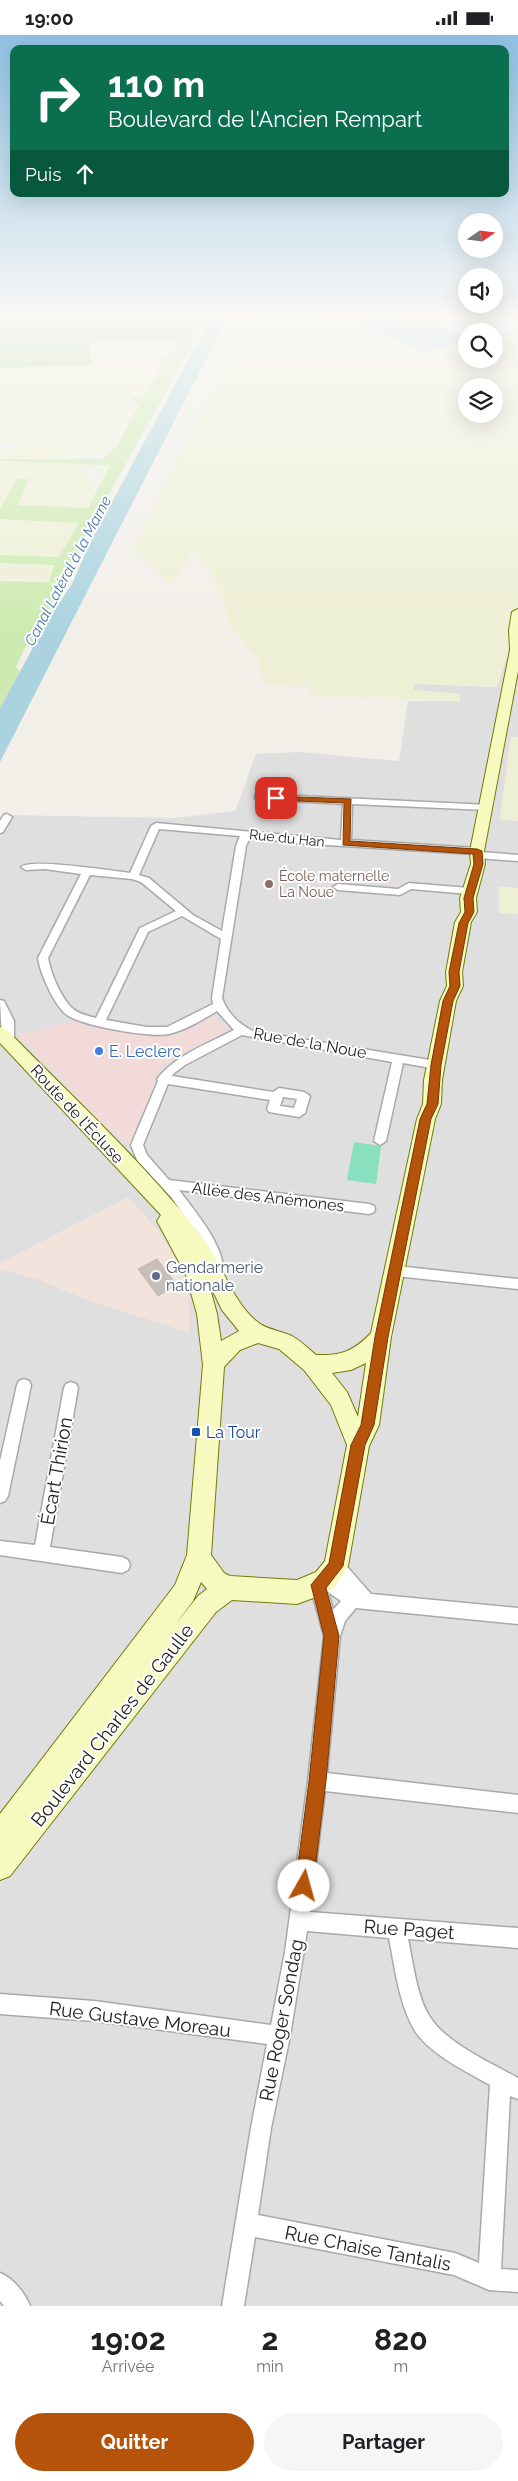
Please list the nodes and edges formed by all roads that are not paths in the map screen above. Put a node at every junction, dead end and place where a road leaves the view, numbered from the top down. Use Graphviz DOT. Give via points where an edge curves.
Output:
graph roads {
  1 [pos="518,612"];
  2 [pos="516,644"];
  3 [pos="258,797"];
  4 [pos="348,801"];
  5 [pos="486,807"];
  6 [pos="7,817"];
  7 [pos="0,830"];
  8 [pos="246,833"];
  9 [pos="346,843"];
  10 [pos="477,853"];
  11 [pos="518,857"];
  12 [pos="26,867"];
  13 [pos="86,872"];
  14 [pos="133,875"];
  15 [pos="338,887"];
  16 [pos="470,890"];
  17 [pos="183,912"];
  18 [pos="227,938"];
  19 [pos="0,1004"];
  20 [pos="219,1006"];
  21 [pos="99,1021"];
  22 [pos="242,1030"];
  23 [pos="4,1037"];
  24 [pos="398,1059"];
  25 [pos="435,1073"];
  26 [pos="163,1079"];
  27 [pos="277,1097"];
  28 [pos="380,1141"];
  29 [pos="160,1190"];
  30 [pos="369,1209"];
  31 [pos="396,1271"];
  32 [pos="518,1284"];
  33 [pos="233,1312"];
  34 [pos="207,1314"];
  35 [pos="258,1334"];
  36 [pos="382,1337"];
  37 [pos="312,1364"];
  38 [pos="214,1365"];
  39 [pos="24,1385"];
  40 [pos="71,1388"];
  41 [pos="358,1445"];
  42 [pos="0,1496"];
  43 [pos="0,1548"];
  44 [pos="41,1553"];
  45 [pos="199,1555"];
  46 [pos="122,1565"];
  47 [pos="326,1577"];
  48 [pos="228,1588"];
  49 [pos="359,1600"];
  50 [pos="518,1616"];
  51 [pos="332,1636"];
  52 [pos="318,1781"];
  53 [pos="518,1804"];
  54 [pos="1,1834"];
  55 [pos="0,1866"];
  56 [pos="300,1921"];
  57 [pos="396,1928"];
  58 [pos="518,1938"];
  59 [pos="0,2004"];
  60 [pos="280,2036"];
  61 [pos="510,2085"];
  62 [pos="246,2224"];
  63 [pos="489,2279"];
  64 [pos="518,2281"];
  65 [pos="0,2284"];
  66 [pos="19,2306"];
  67 [pos="233,2306"];
  1 -- 2 [label="main road" via="514,635"];
  2 -- 5 [label="main road"];
  3 -- 4 [label="street"];
  4 -- 5 [label="street"];
  4 -- 9 [label="street"];
  5 -- 10 [label="main road"];
  6 -- 7 [label="street"];
  8 -- 9 [label="street, Rue du Han"];
  8 -- 14 [label="street, Rue du Han" via="156,826"];
  8 -- 18 [label="street" via="241,846"];
  9 -- 10 [label="street, Rue du Han"];
  10 -- 11 [label="street, Rue du Han"];
  10 -- 16 [label="main road" via="478,864"];
  12 -- 13 [label="street" via="45,866"];
  13 -- 14 [label="street"];
  13 -- 21 [label="street" via="44,952 43,963 68,1010"];
  14 -- 17 [label="street" via="154,885"];
  15 -- 16 [label="street" via="400,891 409,886"];
  16 -- 25 [label="main road" via="469,912 454,972 455,986 448,1001"];
  17 -- 18 [label="street"];
  17 -- 21 [label="street" via="144,930"];
  18 -- 20 [label="street" via="217,998"];
  19 -- 23 [label="street" via="8,1021"];
  20 -- 21 [label="street" via="164,1031"];
  20 -- 22 [label="street, Rue de la Noue"];
  22 -- 24 [label="street, Rue de la Noue" via="256,1036"];
  22 -- 26 [label="street" via="177,1064"];
  23 -- 29 [label="main road, Route de l'Écluse"];
  24 -- 25 [label="street, Rue de la Noue"];
  24 -- 28 [label="street"];
  25 -- 31 [label="main road" via="432,1104 426,1119"];
  26 -- 27 [label="street"];
  26 -- 29 [label="street" via="137,1145"];
  29 -- 30 [label="street, Allée des Anémones"];
  29 -- 33 [label="main road, Route de l'Écluse" via="217,1274"];
  29 -- 34 [label="main road, Route de l'Écluse" via="196,1275"];
  31 -- 32 [label="street"];
  31 -- 36 [label="main road"];
  33 -- 34 [label="main road"];
  33 -- 35 [label="main road, Route de l'Écluse"];
  34 -- 38 [label="main road, Route de l'Écluse"];
  35 -- 37 [label="main road" via="286,1343"];
  35 -- 38 [label="main road" via="233,1342"];
  36 -- 37 [label="main road" via="353,1361"];
  36 -- 41 [label="main road" via="368,1425"];
  37 -- 41 [label="main road" via="339,1399"];
  38 -- 45 [label="main road, Boulevard Charles de Gaulle"];
  39 -- 42 [label="street"];
  40 -- 44 [label="street, Écart Thirion"];
  41 -- 47 [label="main road"];
  43 -- 44 [label="street"];
  44 -- 46 [label="street"];
  45 -- 48 [label="main road" via="215,1581"];
  45 -- 54 [label="main road, Boulevard Charles de Gaulle" via="184,1593"];
  47 -- 48 [label="main road" via="297,1592"];
  47 -- 49 [label="street"];
  47 -- 51 [label="street, Rue Roger Sondag"];
  48 -- 55 [label="main road, Boulevard Charles de Gaulle" via="207,1604"];
  49 -- 50 [label="street"];
  49 -- 51 [label="street" via="338,1617"];
  51 -- 52 [label="street, Rue Roger Sondag"];
  52 -- 53 [label="street"];
  52 -- 56 [label="street, Rue Roger Sondag"];
  56 -- 57 [label="street, Rue Paget"];
  56 -- 60 [label="street, Rue Roger Sondag"];
  57 -- 58 [label="street, Rue Paget"];
  57 -- 61 [label="street" via="413,1999 423,2025 450,2049"];
  59 -- 60 [label="street, Rue Gustave Moreau" via="94,2011"];
  60 -- 62 [label="street, Rue Roger Sondag"];
  61 -- 63 [label="street"];
  62 -- 63 [label="street, Rue Chaise Tantalis" via="455,2264"];
  62 -- 67 [label="street, Rue Roger Sondag"];
  63 -- 64 [label="street, Rue Chaise Tantalis"];
  65 -- 66 [label="street"];
}
